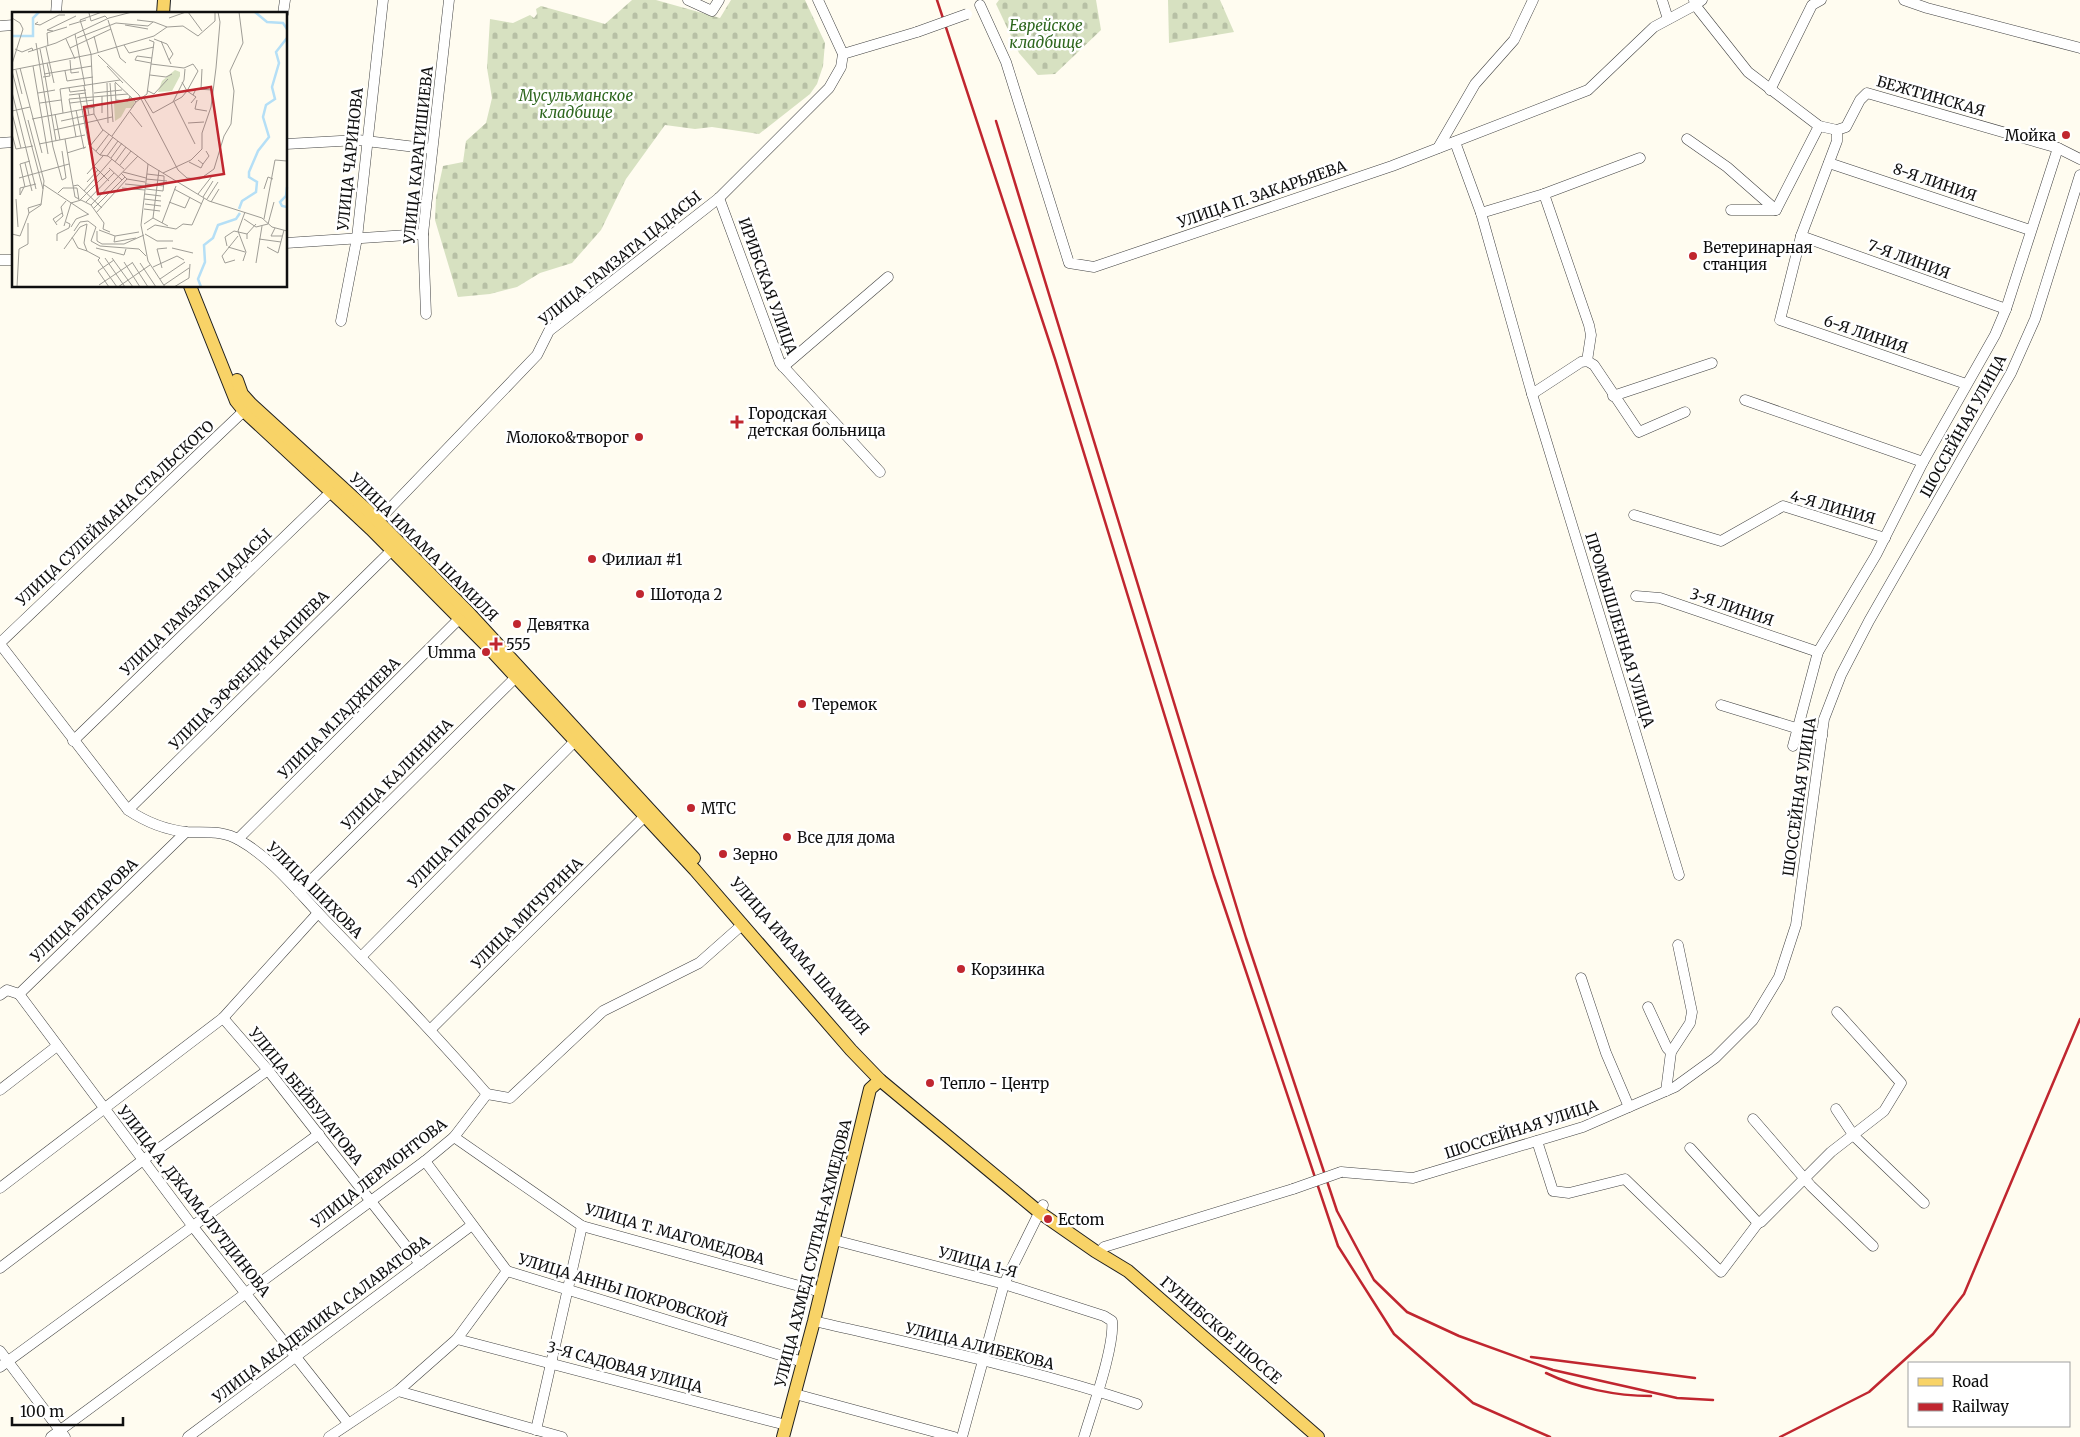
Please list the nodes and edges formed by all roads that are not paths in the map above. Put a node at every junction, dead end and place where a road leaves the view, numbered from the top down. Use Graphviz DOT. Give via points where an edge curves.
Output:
graph roads {
  1 [pos="383,0"];
  2 [pos="449,0"];
  3 [pos="688,0"];
  4 [pos="719,0"];
  5 [pos="818,0"];
  6 [pos="1533,0"];
  7 [pos="1662,0"];
  8 [pos="1904,0"];
  9 [pos="982,2"];
  10 [pos="1697,2"];
  11 [pos="1816,3"];
  12 [pos="1919,3"];
  13 [pos="1668,20"];
  14 [pos="2080,48"];
  15 [pos="843,54"];
  16 [pos="1770,90"];
  17 [pos="1819,126"];
  18 [pos="1836,130"];
  19 [pos="1687,139"];
  20 [pos="367,141"];
  21 [pos="1455,142"];
  22 [pos="288,144"];
  23 [pos="1438,148"];
  24 [pos="2058,148"];
  25 [pos="432,149"];
  26 [pos="1640,158"];
  27 [pos="2080,159"];
  28 [pos="1829,163"];
  29 [pos="2080,175"];
  30 [pos="1544,194"];
  31 [pos="719,198"];
  32 [pos="1731,210"];
  33 [pos="1776,210"];
  34 [pos="1481,214"];
  35 [pos="2030,230"];
  36 [pos="423,234"];
  37 [pos="1801,236"];
  38 [pos="357,238"];
  39 [pos="288,243"];
  40 [pos="888,277"];
  41 [pos="191,288"];
  42 [pos="200,288"];
  43 [pos="2006,309"];
  44 [pos="426,314"];
  45 [pos="341,321"];
  46 [pos="1587,361"];
  47 [pos="1712,364"];
  48 [pos="783,367"];
  49 [pos="1966,384"];
  50 [pos="1532,394"];
  51 [pos="1613,396"];
  52 [pos="1745,400"];
  53 [pos="248,408"];
  54 [pos="1685,412"];
  55 [pos="1923,462"];
  56 [pos="880,472"];
  57 [pos="339,485"];
  58 [pos="1634,515"];
  59 [pos="375,525"];
  60 [pos="1885,538"];
  61 [pos="391,551"];
  62 [pos="1636,596"];
  63 [pos="460,618"];
  64 [pos="0,644"];
  65 [pos="1818,652"];
  66 [pos="515,678"];
  67 [pos="1721,705"];
  68 [pos="1798,728"];
  69 [pos="1822,736"];
  70 [pos="579,738"];
  71 [pos="73,741"];
  72 [pos="1793,746"];
  73 [pos="128,810"];
  74 [pos="644,817"];
  75 [pos="186,832"];
  76 [pos="238,839"];
  77 [pos="1679,875"];
  78 [pos="299,892"];
  79 [pos="318,913"];
  80 [pos="742,925"];
  81 [pos="1678,945"];
  82 [pos="361,957"];
  83 [pos="1581,978"];
  84 [pos="19,994"];
  85 [pos="0,995"];
  86 [pos="1648,1007"];
  87 [pos="1837,1012"];
  88 [pos="223,1018"];
  89 [pos="431,1030"];
  90 [pos="57,1046"];
  91 [pos="1671,1052"];
  92 [pos="268,1070"];
  93 [pos="880,1080"];
  94 [pos="0,1090"];
  95 [pos="1666,1091"];
  96 [pos="488,1094"];
  97 [pos="1629,1107"];
  98 [pos="104,1108"];
  99 [pos="1836,1109"];
  100 [pos="1753,1119"];
  101 [pos="319,1134"];
  102 [pos="1854,1136"];
  103 [pos="454,1137"];
  104 [pos="1537,1141"];
  105 [pos="1690,1148"];
  106 [pos="143,1160"];
  107 [pos="425,1161"];
  108 [pos="1806,1179"];
  109 [pos="0,1188"];
  110 [pos="370,1201"];
  111 [pos="1924,1203"];
  112 [pos="1041,1209"];
  113 [pos="1758,1222"];
  114 [pos="472,1225"];
  115 [pos="582,1226"];
  116 [pos="194,1228"];
  117 [pos="834,1240"];
  118 [pos="1873,1246"];
  119 [pos="1101,1250"];
  120 [pos="420,1264"];
  121 [pos="0,1268"];
  122 [pos="508,1271"];
  123 [pos="1004,1284"];
  124 [pos="570,1289"];
  125 [pos="245,1292"];
  126 [pos="821,1292"];
  127 [pos="814,1321"];
  128 [pos="457,1339"];
  129 [pos="0,1351"];
  130 [pos="296,1357"];
  131 [pos="983,1360"];
  132 [pos="803,1362"];
  133 [pos="4,1364"];
  134 [pos="552,1364"];
  135 [pos="398,1391"];
  136 [pos="1098,1391"];
  137 [pos="795,1394"];
  138 [pos="1137,1404"];
  139 [pos="348,1423"];
  140 [pos="536,1430"];
  141 [pos="785,1431"];
  142 [pos="59,1435"];
  143 [pos="188,1437"];
  144 [pos="329,1437"];
  145 [pos="562,1437"];
  146 [pos="954,1437"];
  147 [pos="962,1437"];
  148 [pos="1084,1437"];
  149 [pos="1318,1437"];
  1 -- 20 [label="street, УЛИЦА ЧАРИНОВА"];
  2 -- 25 [label="street, УЛИЦА КАРАГИШИЕВА"];
  3 -- 4 [label="street" via="712,11"];
  5 -- 15 [label="street"];
  6 -- 23 [label="street" via="1514,40 1475,84"];
  7 -- 13 [label="street"];
  8 -- 12 [label="street"];
  9 -- 15 [label="street, bridge" via="967,14"];
  9 -- 23 [label="street, УЛИЦА П. ЗАКАРЬЯЕВА" via="1006,62 1069,263 1094,266"];
  10 -- 13 [label="street, УЛИЦА П. ЗАКАРЬЯЕВА"];
  10 -- 16 [label="street" via="1748,72"];
  11 -- 16 [label="street"];
  12 -- 14 [label="street"];
  13 -- 21 [label="street, УЛИЦА П. ЗАКАРЬЯЕВА" via="1654,27 1588,90"];
  15 -- 31 [label="street, УЛИЦА ГАМЗАТА ЦАДАСЫ" via="841,67 829,88"];
  16 -- 17 [label="street"];
  17 -- 18 [label="street"];
  17 -- 33 [label="street"];
  18 -- 24 [label="street, БЕЖТИНСКАЯ" via="1846,127 1867,92"];
  18 -- 28 [label="street" via="1837,141"];
  19 -- 33 [label="street" via="1727,167"];
  20 -- 22 [label="street"];
  20 -- 25 [label="street"];
  20 -- 38 [label="street, УЛИЦА ЧАРИНОВА"];
  21 -- 23 [label="street, УЛИЦА П. ЗАКАРЬЯЕВА"];
  21 -- 34 [label="street, ПРОМЫШЛЕННАЯ УЛИЦА"];
  24 -- 27 [label="street, БЕЖТИНСКАЯ"];
  24 -- 35 [label="street"];
  25 -- 36 [label="street, УЛИЦА КАРАГИШИЕВА"];
  26 -- 30 [label="street"];
  28 -- 35 [label="street, 8-Я ЛИНИЯ"];
  28 -- 37 [label="street"];
  29 -- 69 [label="street, ШОССЕЙНАЯ УЛИЦА" via="2035,320 2011,373 1845,667 1824,719"];
  30 -- 34 [label="street"];
  30 -- 46 [label="street" via="1591,335"];
  31 -- 48 [label="street, ИРИБСКАЯ УЛИЦА"];
  31 -- 59 [label="street, УЛИЦА ГАМЗАТА ЦАДАСЫ" via="549,331 537,356"];
  32 -- 33 [label="street"];
  34 -- 50 [label="street, ПРОМЫШЛЕННАЯ УЛИЦА"];
  35 -- 43 [label="street"];
  36 -- 38 [label="street"];
  36 -- 44 [label="street, УЛИЦА КАРАГИШИЕВА"];
  37 -- 43 [label="street, 7-Я ЛИНИЯ"];
  37 -- 49 [label="street, 6-Я ЛИНИЯ" via="1780,320"];
  38 -- 39 [label="street"];
  38 -- 45 [label="street, УЛИЦА ЧАРИНОВА"];
  40 -- 48 [label="street, ИРИБСКАЯ УЛИЦА"];
  41 -- 53 [label="main road, УЛИЦА ИМАМА ШАМИЛЯ" via="236,401"];
  42 -- 53 [label="main road, УЛИЦА ИМАМА ШАМИЛЯ"];
  43 -- 49 [label="street" via="1995,335"];
  46 -- 50 [label="street"];
  46 -- 51 [label="street" via="1594,365"];
  47 -- 51 [label="street"];
  48 -- 56 [label="street"];
  49 -- 55 [label="street"];
  50 -- 77 [label="street, ПРОМЫШЛЕННАЯ УЛИЦА"];
  51 -- 54 [label="street" via="1639,432"];
  52 -- 55 [label="street"];
  53 -- 57 [label="main road, УЛИЦА ИМАМА ШАМИЛЯ"];
  53 -- 59 [label="main road, УЛИЦА ИМАМА ШАМИЛЯ"];
  53 -- 64 [label="street, УЛИЦА СУЛЕЙМАНА СТАЛЬСКОГО"];
  55 -- 60 [label="street"];
  57 -- 59 [label="main road, УЛИЦА ИМАМА ШАМИЛЯ"];
  57 -- 71 [label="street, УЛИЦА ГАМЗАТА ЦАДАСЫ"];
  58 -- 60 [label="street, 4-Я ЛИНИЯ" via="1721,540 1783,506"];
  59 -- 61 [label="main road, УЛИЦА ИМАМА ШАМИЛЯ"];
  59 -- 70 [label="main road, УЛИЦА ИМАМА ШАМИЛЯ" via="469,613"];
  60 -- 65 [label="street"];
  61 -- 63 [label="main road, УЛИЦА ИМАМА ШАМИЛЯ"];
  61 -- 73 [label="street, УЛИЦА ЭФФЕНДИ КАПИЕВА"];
  62 -- 65 [label="street, 3-Я ЛИНИЯ" via="1660,598"];
  63 -- 66 [label="main road, УЛИЦА ИМАМА ШАМИЛЯ"];
  63 -- 76 [label="street, УЛИЦА М.ГАДЖИЕВА"];
  64 -- 71 [label="street, УЛИЦА ШИХОВА"];
  65 -- 68 [label="street"];
  66 -- 70 [label="main road, УЛИЦА ИМАМА ШАМИЛЯ"];
  66 -- 78 [label="street, УЛИЦА КАЛИНИНА"];
  67 -- 68 [label="street"];
  68 -- 69 [label="street"];
  68 -- 72 [label="street"];
  69 -- 95 [label="street, ШОССЕЙНАЯ УЛИЦА" via="1796,925 1779,977 1753,1020 1721,1052"];
  70 -- 74 [label="main road, УЛИЦА ИМАМА ШАМИЛЯ"];
  70 -- 82 [label="street, УЛИЦА ПИРОГОВА"];
  70 -- 112 [label="main road, УЛИЦА ИМАМА ШАМИЛЯ" via="701,866 876,1068"];
  71 -- 73 [label="street, УЛИЦА ШИХОВА"];
  73 -- 75 [label="street, УЛИЦА ШИХОВА" via="146,822"];
  74 -- 80 [label="main road, УЛИЦА ИМАМА ШАМИЛЯ"];
  74 -- 89 [label="street, УЛИЦА МИЧУРИНА"];
  75 -- 76 [label="street, УЛИЦА ШИХОВА" via="223,833"];
  75 -- 84 [label="street, УЛИЦА БИТАРОВА"];
  76 -- 78 [label="street, УЛИЦА ШИХОВА"];
  78 -- 79 [label="street, УЛИЦА ШИХОВА"];
  79 -- 82 [label="street, УЛИЦА ШИХОВА"];
  79 -- 88 [label="street"];
  80 -- 93 [label="main road, УЛИЦА ИМАМА ШАМИЛЯ"];
  80 -- 96 [label="street" via="699,963 603,1011 510,1098"];
  81 -- 91 [label="street" via="1692,1012 1690,1023"];
  82 -- 89 [label="street, УЛИЦА ШИХОВА"];
  83 -- 97 [label="street" via="1606,1053"];
  84 -- 85 [label="street" via="6,990"];
  84 -- 90 [label="street, УЛИЦА А. ДЖАМАЛУТДИНОВА"];
  86 -- 91 [label="street" via="1666,1048"];
  87 -- 102 [label="street" via="1901,1083 1884,1111"];
  88 -- 92 [label="street, УЛИЦА БЕЙБУЛАТОВА"];
  88 -- 98 [label="street"];
  89 -- 96 [label="street, УЛИЦА ШИХОВА"];
  90 -- 94 [label="street"];
  90 -- 98 [label="street, УЛИЦА А. ДЖАМАЛУТДИНОВА"];
  91 -- 95 [label="street"];
  92 -- 101 [label="street, УЛИЦА БЕЙБУЛАТОВА"];
  92 -- 106 [label="street"];
  93 -- 112 [label="main road, УЛИЦА ИМАМА ШАМИЛЯ"];
  93 -- 117 [label="main road, УЛИЦА АХМЕД СУЛТАН-АХМЕДОВА" via="870,1089"];
  95 -- 97 [label="street, ШОССЕЙНАЯ УЛИЦА"];
  96 -- 103 [label="street, УЛИЦА ЛЕРМОНТОВА"];
  97 -- 104 [label="street, ШОССЕЙНАЯ УЛИЦА" via="1583,1127"];
  98 -- 106 [label="street, УЛИЦА А. ДЖАМАЛУТДИНОВА"];
  98 -- 109 [label="street"];
  99 -- 102 [label="street"];
  100 -- 108 [label="street"];
  101 -- 110 [label="street, УЛИЦА БЕЙБУЛАТОВА"];
  101 -- 116 [label="street"];
  102 -- 108 [label="street" via="1831,1152"];
  102 -- 111 [label="street"];
  103 -- 107 [label="street, УЛИЦА ЛЕРМОНТОВА"];
  103 -- 115 [label="street, УЛИЦА Т. МАГОМЕДОВА"];
  104 -- 113 [label="street" via="1553,1191 1569,1193 1624,1179 1721,1272"];
  104 -- 119 [label="street, ШОССЕЙНАЯ УЛИЦА, bridge" via="1413,1178 1341,1172"];
  105 -- 113 [label="street"];
  106 -- 116 [label="street, УЛИЦА А. ДЖАМАЛУТДИНОВА"];
  106 -- 121 [label="street"];
  107 -- 110 [label="street, УЛИЦА ЛЕРМОНТОВА"];
  107 -- 114 [label="street, УЛИЦА АННЫ ПОКРОВСКОЙ"];
  108 -- 113 [label="street" via="1769,1216"];
  108 -- 118 [label="street"];
  110 -- 120 [label="street, УЛИЦА БЕЙБУЛАТОВА"];
  110 -- 125 [label="street, УЛИЦА ЛЕРМОНТОВА"];
  112 -- 119 [label="main road, УЛИЦА ИМАМА ШАМИЛЯ"];
  112 -- 123 [label="street"];
  114 -- 120 [label="street, УЛИЦА АКАДЕМИКА САЛАВАТОВА"];
  114 -- 122 [label="street, УЛИЦА АННЫ ПОКРОВСКОЙ"];
  115 -- 124 [label="street"];
  115 -- 126 [label="street, УЛИЦА Т. МАГОМЕДОВА"];
  116 -- 125 [label="street, УЛИЦА А. ДЖАМАЛУТДИНОВА"];
  116 -- 133 [label="street"];
  117 -- 123 [label="street, УЛИЦА 1-Я"];
  117 -- 126 [label="main road, УЛИЦА АХМЕД СУЛТАН-АХМЕДОВА"];
  119 -- 149 [label="main road, ГУНИБСКОЕ ШОССЕ"];
  120 -- 130 [label="street, УЛИЦА АКАДЕМИКА САЛАВАТОВА"];
  122 -- 124 [label="street, УЛИЦА АННЫ ПОКРОВСКОЙ"];
  122 -- 128 [label="street"];
  123 -- 131 [label="street"];
  123 -- 136 [label="street, УЛИЦА 1-Я" via="1112,1321"];
  124 -- 132 [label="street, УЛИЦА АННЫ ПОКРОВСКОЙ"];
  124 -- 134 [label="street"];
  125 -- 130 [label="street, УЛИЦА А. ДЖАМАЛУТДИНОВА"];
  125 -- 142 [label="street, УЛИЦА ЛЕРМОНТОВА"];
  126 -- 127 [label="main road, УЛИЦА АХМЕД СУЛТАН-АХМЕДОВА"];
  127 -- 131 [label="street, УЛИЦА АЛИБЕКОВА"];
  127 -- 132 [label="main road, УЛИЦА АХМЕД СУЛТАН-АХМЕДОВА"];
  128 -- 134 [label="street, 3-Я САДОВАЯ УЛИЦА"];
  128 -- 135 [label="street"];
  129 -- 133 [label="street"];
  130 -- 139 [label="street, УЛИЦА А. ДЖАМАЛУТДИНОВА"];
  130 -- 143 [label="street, УЛИЦА АКАДЕМИКА САЛАВАТОВА"];
  131 -- 136 [label="street, УЛИЦА АЛИБЕКОВА"];
  131 -- 147 [label="street"];
  132 -- 137 [label="main road, УЛИЦА АХМЕД СУЛТАН-АХМЕДОВА"];
  133 -- 142 [label="street"];
  134 -- 140 [label="street"];
  134 -- 141 [label="street, 3-Я САДОВАЯ УЛИЦА"];
  135 -- 139 [label="street"];
  135 -- 140 [label="street"];
  136 -- 138 [label="street, УЛИЦА АЛИБЕКОВА"];
  136 -- 148 [label="street"];
  137 -- 141 [label="main road, УЛИЦА АХМЕД СУЛТАН-АХМЕДОВА"];
  137 -- 146 [label="street"];
  139 -- 144 [label="street"];
  140 -- 145 [label="street"];
}
